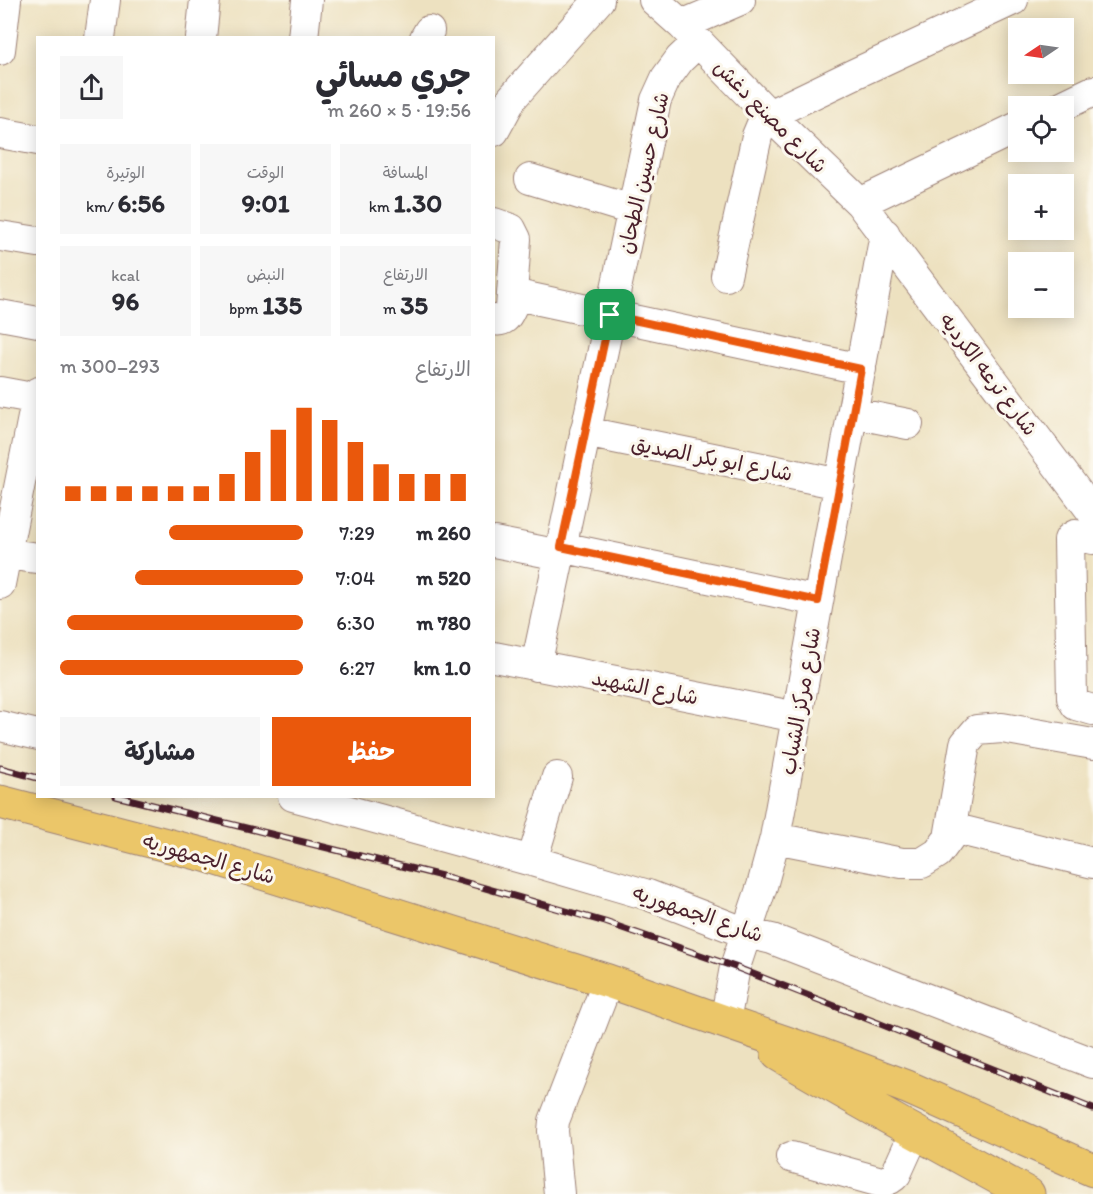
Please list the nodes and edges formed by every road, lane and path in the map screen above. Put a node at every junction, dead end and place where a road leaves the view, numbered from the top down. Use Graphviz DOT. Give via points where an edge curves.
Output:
graph roads {
  1 [pos="6,0"];
  2 [pos="105,0"];
  3 [pos="205,0"];
  4 [pos="307,0"];
  5 [pos="599,0"];
  6 [pos="654,0"];
  7 [pos="740,0"];
  8 [pos="1013,0"];
  9 [pos="690,33"];
  10 [pos="100,36"];
  11 [pos="201,36"];
  12 [pos="303,36"];
  13 [pos="0,50"];
  14 [pos="1093,91"];
  15 [pos="1074,100"];
  16 [pos="769,115"];
  17 [pos="495,129"];
  18 [pos="1008,132"];
  19 [pos="0,133"];
  20 [pos="36,140"];
  21 [pos="530,179"];
  22 [pos="860,203"];
  23 [pos="632,210"];
  24 [pos="495,223"];
  25 [pos="885,234"];
  26 [pos="0,236"];
  27 [pos="36,242"];
  28 [pos="726,276"];
  29 [pos="512,294"];
  30 [pos="0,315"];
  31 [pos="610,315"];
  32 [pos="496,321"];
  33 [pos="36,322"];
  34 [pos="861,369"];
  35 [pos="0,392"];
  36 [pos="36,396"];
  37 [pos="36,399"];
  38 [pos="853,413"];
  39 [pos="908,424"];
  40 [pos="585,432"];
  41 [pos="11,473"];
  42 [pos="840,484"];
  43 [pos="1092,510"];
  44 [pos="1093,539"];
  45 [pos="495,542"];
  46 [pos="560,551"];
  47 [pos="36,559"];
  48 [pos="2,575"];
  49 [pos="818,601"];
  50 [pos="495,657"];
  51 [pos="536,666"];
  52 [pos="1093,710"];
  53 [pos="797,717"];
  54 [pos="0,726"];
  55 [pos="36,735"];
  56 [pos="1093,744"];
  57 [pos="557,777"];
  58 [pos="309,798"];
  59 [pos="332,801"];
  60 [pos="0,802"];
  61 [pos="952,828"];
  62 [pos="775,838"];
  63 [pos="532,861"];
  64 [pos="1093,863"];
  65 [pos="746,933"];
  66 [pos="608,981"];
  67 [pos="724,1022"];
  68 [pos="1093,1063"];
  69 [pos="915,1132"];
  70 [pos="791,1157"];
  71 [pos="1093,1170"];
  72 [pos="986,1184"];
  73 [pos="560,1194"];
  74 [pos="1028,1194"];
  1 -- 13 [label="street"];
  2 -- 10 [label="street"];
  3 -- 11 [label="street"];
  4 -- 12 [label="street"];
  5 -- 17 [label="street" via="512,98"];
  6 -- 9 [label="street, شارع مصنع دغش"];
  7 -- 9 [label="street"];
  8 -- 16 [label="street"];
  9 -- 16 [label="street, شارع مصنع دغش"];
  9 -- 23 [label="street, شارع حسين الطحان" via="656,100"];
  14 -- 15 [label="street"];
  16 -- 22 [label="street, شارع مصنع دغش"];
  16 -- 28 [label="street" via="757,136"];
  18 -- 22 [label="street"];
  19 -- 20 [label="street"];
  21 -- 23 [label="street"];
  22 -- 25 [label="street, شارع مصنع دغش"];
  23 -- 31 [label="street, شارع حسين الطحان"];
  24 -- 29 [label="street" via="511,229 516,239"];
  25 -- 34 [label="street, شارع مركز الشباب"];
  25 -- 43 [label="street, شارع ترعه الكرديه"];
  26 -- 27 [label="street"];
  29 -- 31 [label="street"];
  29 -- 32 [label="street" via="508,315"];
  30 -- 33 [label="street"];
  31 -- 34 [label="street"];
  31 -- 40 [label="street, شارع حسين الطحان"];
  34 -- 38 [label="street, شارع مركز الشباب"];
  35 -- 36 [label="street"];
  37 -- 41 [label="street"];
  38 -- 39 [label="street"];
  38 -- 42 [label="street, شارع مركز الشباب"];
  40 -- 42 [label="street, شارع ابو بكر الصديق"];
  40 -- 46 [label="street, شارع حسين الطحان"];
  41 -- 48 [label="street"];
  42 -- 49 [label="street, شارع مركز الشباب"];
  44 -- 52 [label="street" via="1075,535 1069,540 1072,699 1076,705"];
  45 -- 46 [label="street"];
  46 -- 49 [label="street"];
  46 -- 51 [label="street, شارع حسين الطحان"];
  47 -- 48 [label="street"];
  49 -- 53 [label="street, شارع مركز الشباب"];
  50 -- 51 [label="street, شارع الشهيد"];
  51 -- 53 [label="street, شارع الشهيد"];
  53 -- 62 [label="street, شارع مركز الشباب"];
  54 -- 55 [label="street"];
  56 -- 61 [label="street" via="1002,728 977,730 965,744"];
  57 -- 63 [label="street"];
  58 -- 59 [label="street, شارع الجمهوريه"];
  59 -- 63 [label="street, شارع الجمهوريه"];
  60 -- 66 [label="main road, شارع الجمهوريه" via="206,855"];
  61 -- 62 [label="street" via="938,853 922,863 902,863"];
  61 -- 64 [label="street"];
  62 -- 65 [label="street, شارع مركز الشباب"];
  63 -- 65 [label="street, شارع الجمهوريه" via="648,895"];
  65 -- 67 [label="street, شارع مركز الشباب"];
  65 -- 68 [label="street, شارع الجمهوريه" via="772,939"];
  66 -- 67 [label="main road, شارع الجمهوريه"];
  66 -- 73 [label="street" via="554,1121"];
  67 -- 69 [label="main road, شارع الجمهوريه"];
  67 -- 71 [label="main road, شارع الجمهوريه" via="907,1087"];
  69 -- 70 [label="street" via="896,1173 887,1181"];
  69 -- 72 [label="main road, شارع الجمهوريه"];
  72 -- 74 [label="main road, شارع الجمهوريه"];
}
